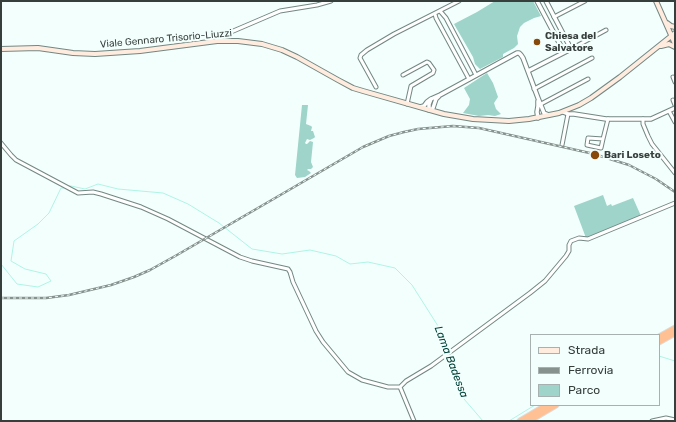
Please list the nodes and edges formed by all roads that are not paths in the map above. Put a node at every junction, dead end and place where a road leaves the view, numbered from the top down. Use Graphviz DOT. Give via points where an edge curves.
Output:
graph roads {
  1 [pos="331,1"];
  2 [pos="459,1"];
  3 [pos="537,1"];
  4 [pos="546,1"];
  5 [pos="585,1"];
  6 [pos="656,1"];
  7 [pos="440,11"];
  8 [pos="435,14"];
  9 [pos="554,17"];
  10 [pos="665,22"];
  11 [pos="675,27"];
  12 [pos="606,30"];
  13 [pos="673,35"];
  14 [pos="217,41"];
  15 [pos="675,46"];
  16 [pos="657,47"];
  17 [pos="1,49"];
  18 [pos="571,49"];
  19 [pos="564,52"];
  20 [pos="592,58"];
  21 [pos="528,71"];
  22 [pos="403,75"];
  23 [pos="476,75"];
  24 [pos="673,77"];
  25 [pos="470,79"];
  26 [pos="588,79"];
  27 [pos="675,82"];
  28 [pos="376,87"];
  29 [pos="534,89"];
  30 [pos="440,95"];
  31 [pos="538,98"];
  32 [pos="431,99"];
  33 [pos="673,100"];
  34 [pos="435,103"];
  35 [pos="407,104"];
  36 [pos="541,104"];
  37 [pos="675,105"];
  38 [pos="420,108"];
  39 [pos="675,108"];
  40 [pos="430,110"];
  41 [pos="543,111"];
  42 [pos="669,111"];
  43 [pos="537,112"];
  44 [pos="563,112"];
  45 [pos="440,113"];
  46 [pos="568,114"];
  47 [pos="549,115"];
  48 [pos="538,118"];
  49 [pos="529,119"];
  50 [pos="608,119"];
  51 [pos="642,119"];
  52 [pos="675,122"];
  53 [pos="596,138"];
  54 [pos="603,139"];
  55 [pos="1,143"];
  56 [pos="562,145"];
  57 [pos="594,146"];
  58 [pos="675,173"];
  59 [pos="675,203"];
  60 [pos="675,328"];
  61 [pos="675,333"];
  62 [pos="660,338"];
  63 [pos="400,387"];
  64 [pos="545,406"];
  65 [pos="554,406"];
  66 [pos="675,420"];
  67 [pos="414,421"];
  68 [pos="520,421"];
  69 [pos="529,421"];
  70 [pos="652,421"];
  1 -- 14 [label="street" via="280,11 217,38"];
  2 -- 7 [label="street"];
  3 -- 19 [label="street"];
  4 -- 9 [label="street"];
  5 -- 9 [label="street"];
  6 -- 10 [label="main road"];
  7 -- 8 [label="street"];
  7 -- 23 [label="street"];
  8 -- 25 [label="street"];
  8 -- 28 [label="street" via="394,34 361,55 360,58"];
  9 -- 18 [label="street"];
  10 -- 11 [label="main road"];
  10 -- 13 [label="main road"];
  10 -- 16 [label="main road" via="668,33"];
  12 -- 18 [label="street"];
  13 -- 15 [label="main road"];
  13 -- 16 [label="main road, Viale Gennaro Trisorio-Liuzzi"];
  14 -- 17 [label="main road, Viale Gennaro Trisorio-Liuzzi" via="95,54 38,48"];
  14 -- 35 [label="main road, Viale Gennaro Trisorio-Liuzzi" via="253,42 271,46 296,56 353,88"];
  15 -- 16 [label="main road" via="668,44"];
  16 -- 44 [label="main road, Viale Gennaro Trisorio-Liuzzi" via="590,98"];
  18 -- 19 [label="street"];
  19 -- 21 [label="street"];
  20 -- 29 [label="street"];
  21 -- 23 [label="street" via="519,53"];
  21 -- 29 [label="street"];
  22 -- 35 [label="street" via="427,62 434,70 411,86"];
  23 -- 25 [label="street"];
  24 -- 27 [label="street"];
  25 -- 30 [label="street"];
  26 -- 36 [label="street"];
  29 -- 31 [label="street"];
  30 -- 32 [label="street"];
  30 -- 34 [label="street"];
  31 -- 36 [label="street"];
  31 -- 43 [label="street"];
  32 -- 38 [label="street"];
  32 -- 40 [label="street"];
  33 -- 37 [label="street"];
  34 -- 40 [label="street"];
  34 -- 45 [label="street"];
  35 -- 38 [label="main road, Viale Gennaro Trisorio-Liuzzi"];
  36 -- 41 [label="street"];
  38 -- 40 [label="main road, Viale Gennaro Trisorio-Liuzzi"];
  39 -- 42 [label="street"];
  40 -- 45 [label="main road, Viale Gennaro Trisorio-Liuzzi"];
  41 -- 47 [label="street"];
  41 -- 48 [label="street"];
  42 -- 51 [label="street" via="651,119"];
  42 -- 52 [label="street"];
  43 -- 48 [label="street"];
  43 -- 49 [label="street"];
  44 -- 46 [label="street"];
  44 -- 47 [label="main road, Viale Gennaro Trisorio-Liuzzi"];
  45 -- 49 [label="main road, Viale Gennaro Trisorio-Liuzzi" via="488,121"];
  46 -- 50 [label="street"];
  46 -- 56 [label="street"];
  47 -- 48 [label="main road, Viale Gennaro Trisorio-Liuzzi"];
  48 -- 49 [label="main road, Viale Gennaro Trisorio-Liuzzi"];
  50 -- 51 [label="street"];
  50 -- 54 [label="street"];
  51 -- 58 [label="street" via="652,144"];
  53 -- 54 [label="street"];
  53 -- 57 [label="street"];
  53 -- 57 [label="street" via="588,138 587,145"];
  54 -- 57 [label="street" via="601,148"];
  55 -- 63 [label="street" via="16,160 78,193 93,192 141,207 240,257 288,269 316,331 348,372 362,380"];
  59 -- 63 [label="street" via="588,239 579,238 571,241 566,256 545,281"];
  60 -- 62 [label="highway"];
  61 -- 62 [label="highway"];
  63 -- 67 [label="street"];
  64 -- 68 [label="highway"];
  65 -- 69 [label="highway"];
  66 -- 70 [label="street" via="666,418"];
}
